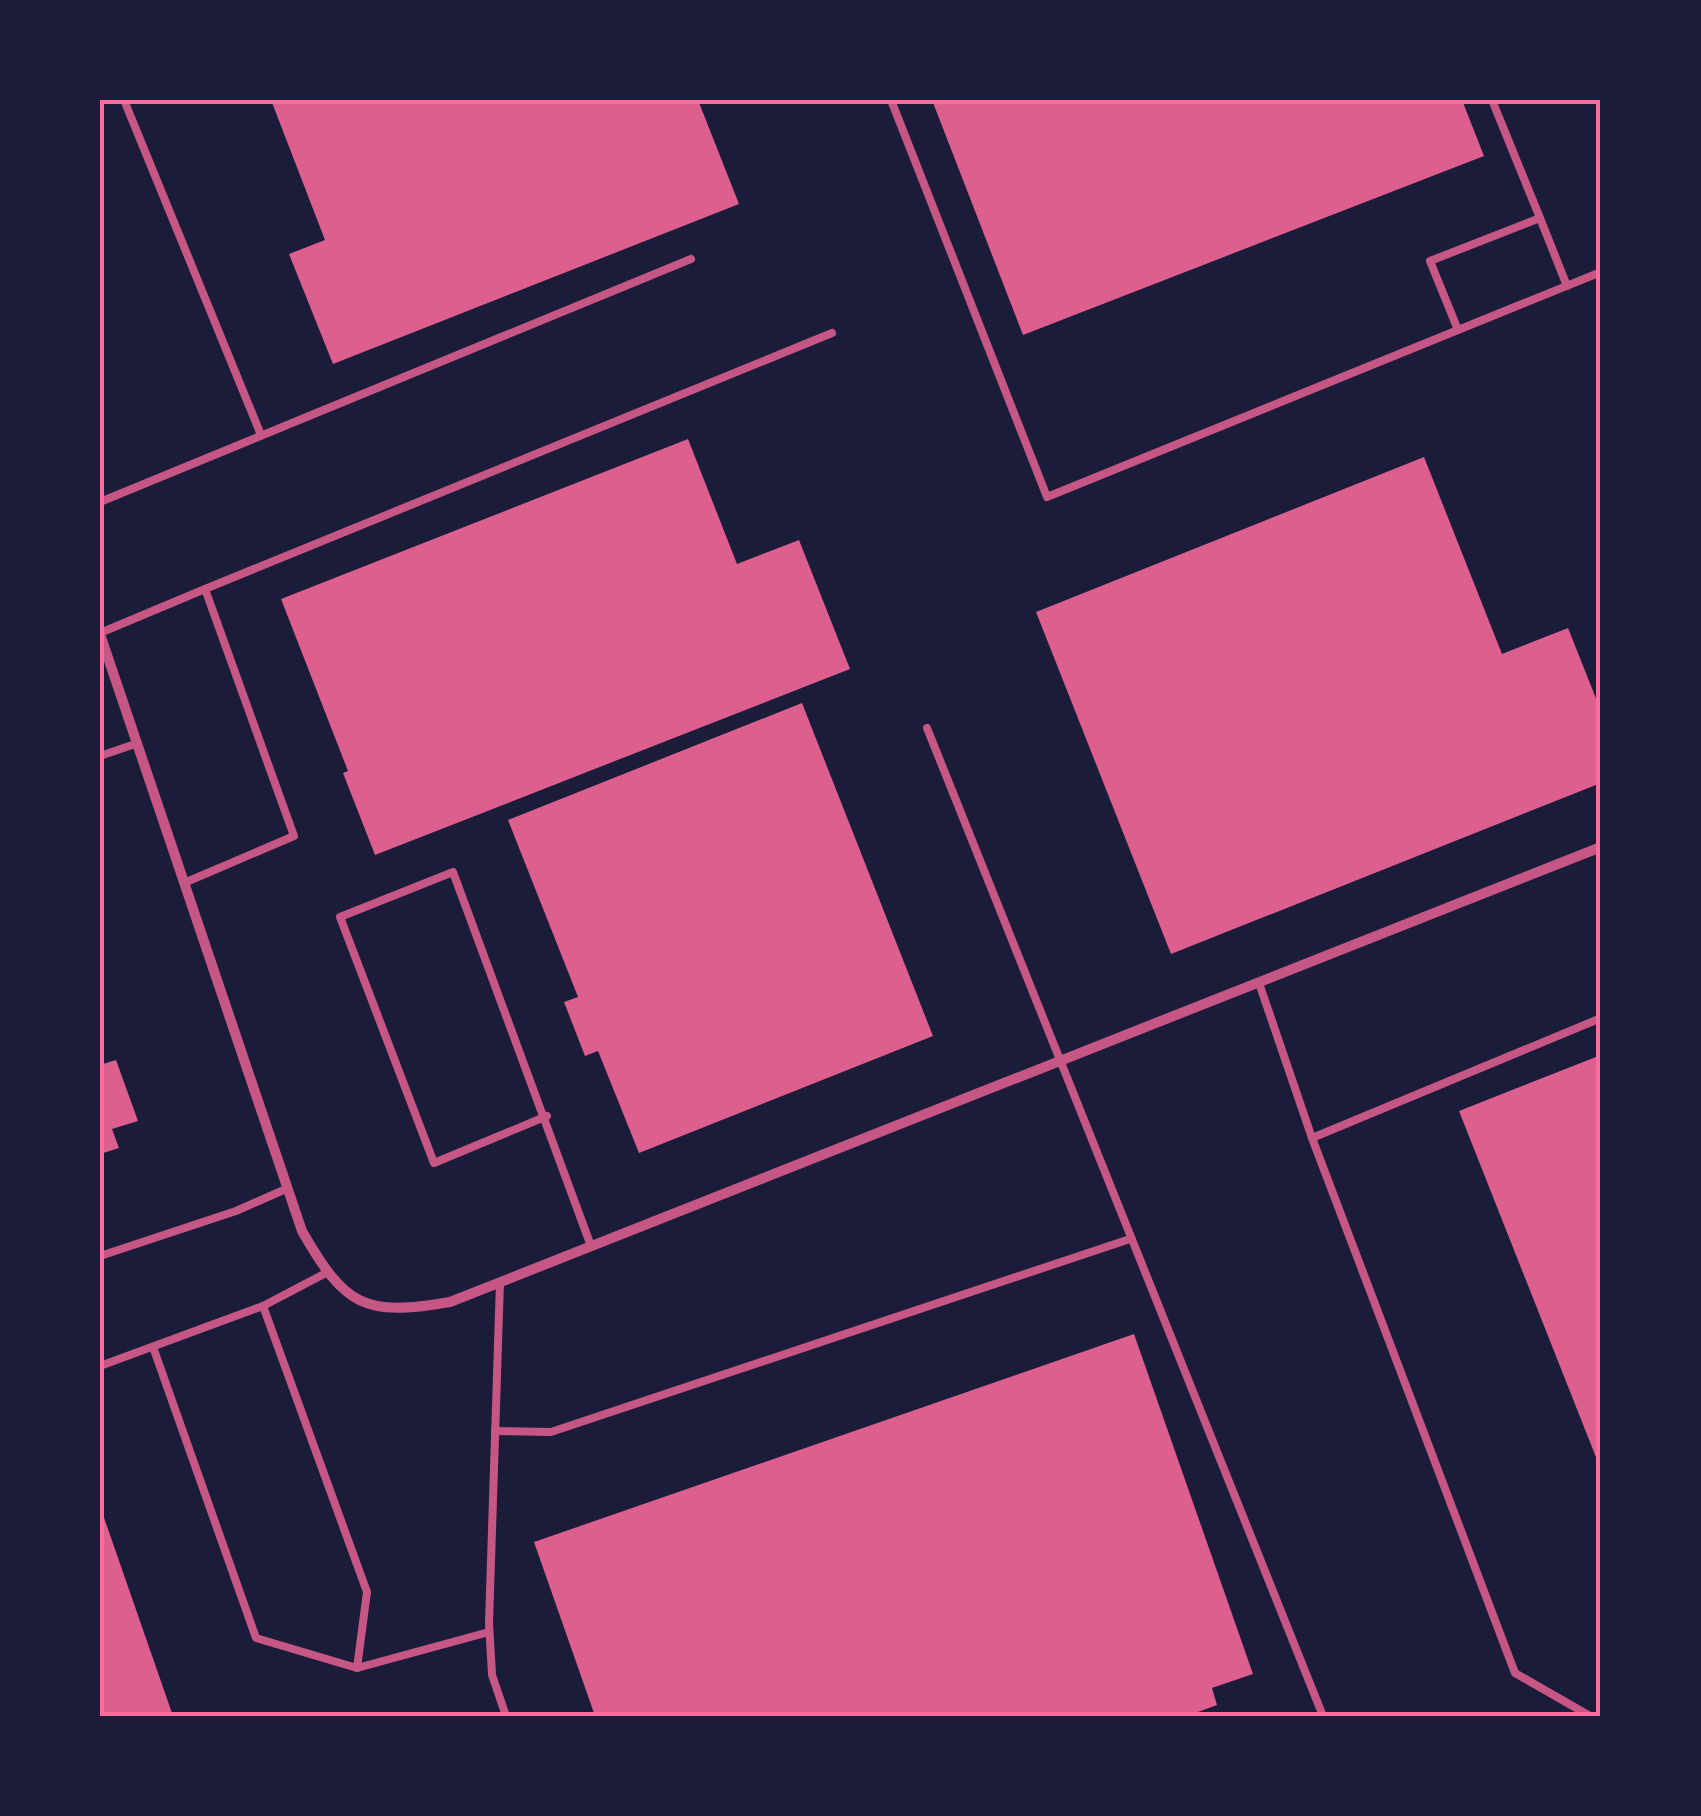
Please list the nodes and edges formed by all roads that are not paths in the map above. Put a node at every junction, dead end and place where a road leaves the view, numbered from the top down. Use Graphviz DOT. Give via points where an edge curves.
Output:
graph roads {
  1 [pos="124,100"];
  2 [pos="892,100"];
  3 [pos="1492,100"];
  4 [pos="1540,218"];
  5 [pos="690,260"];
  6 [pos="1601,272"];
  7 [pos="1567,286"];
  8 [pos="1458,330"];
  9 [pos="832,333"];
  10 [pos="262,435"];
  11 [pos="100,502"];
  12 [pos="205,589"];
  13 [pos="100,634"];
  14 [pos="927,728"];
  15 [pos="135,744"];
  16 [pos="100,756"];
  17 [pos="1601,847"];
  18 [pos="184,883"];
  19 [pos="1258,982"];
  20 [pos="1601,1018"];
  21 [pos="1060,1060"];
  22 [pos="547,1116"];
  23 [pos="1312,1138"];
  24 [pos="286,1189"];
  25 [pos="1130,1240"];
  26 [pos="592,1246"];
  27 [pos="100,1256"];
  28 [pos="326,1273"];
  29 [pos="500,1282"];
  30 [pos="263,1306"];
  31 [pos="153,1348"];
  32 [pos="100,1366"];
  33 [pos="495,1432"];
  34 [pos="489,1632"];
  35 [pos="357,1668"];
  36 [pos="506,1716"];
  37 [pos="1323,1716"];
  38 [pos="1590,1716"];
  1 -- 10 [label="lane"];
  2 -- 8 [label="lane" via="1046,497"];
  3 -- 4 [label="lane"];
  4 -- 7 [label="lane"];
  4 -- 8 [label="lane" via="1430,262"];
  5 -- 10 [label="lane"];
  6 -- 7 [label="lane"];
  7 -- 8 [label="lane"];
  9 -- 12 [label="lane"];
  10 -- 11 [label="lane"];
  12 -- 13 [label="lane"];
  12 -- 18 [label="lane" via="294,836"];
  13 -- 15 [label="street"];
  14 -- 21 [label="lane"];
  15 -- 16 [label="lane"];
  15 -- 18 [label="street"];
  17 -- 19 [label="street"];
  18 -- 24 [label="street"];
  19 -- 21 [label="street"];
  19 -- 23 [label="lane"];
  20 -- 23 [label="lane"];
  21 -- 25 [label="lane"];
  21 -- 26 [label="street"];
  22 -- 22 [label="lane" via="453,872 340,918 434,1163"];
  22 -- 26 [label="lane"];
  23 -- 38 [label="lane" via="1515,1672"];
  24 -- 27 [label="lane"];
  24 -- 28 [label="street"];
  25 -- 33 [label="lane" via="550,1432"];
  25 -- 37 [label="lane"];
  26 -- 29 [label="street"];
  28 -- 29 [label="street" via="355,1301 404,1310 450,1302"];
  28 -- 30 [label="lane"];
  29 -- 33 [label="lane"];
  30 -- 31 [label="lane"];
  30 -- 35 [label="lane" via="367,1592"];
  31 -- 32 [label="lane"];
  31 -- 35 [label="lane" via="256,1638"];
  33 -- 34 [label="lane"];
  34 -- 35 [label="lane"];
  34 -- 36 [label="lane" via="492,1676"];
}
